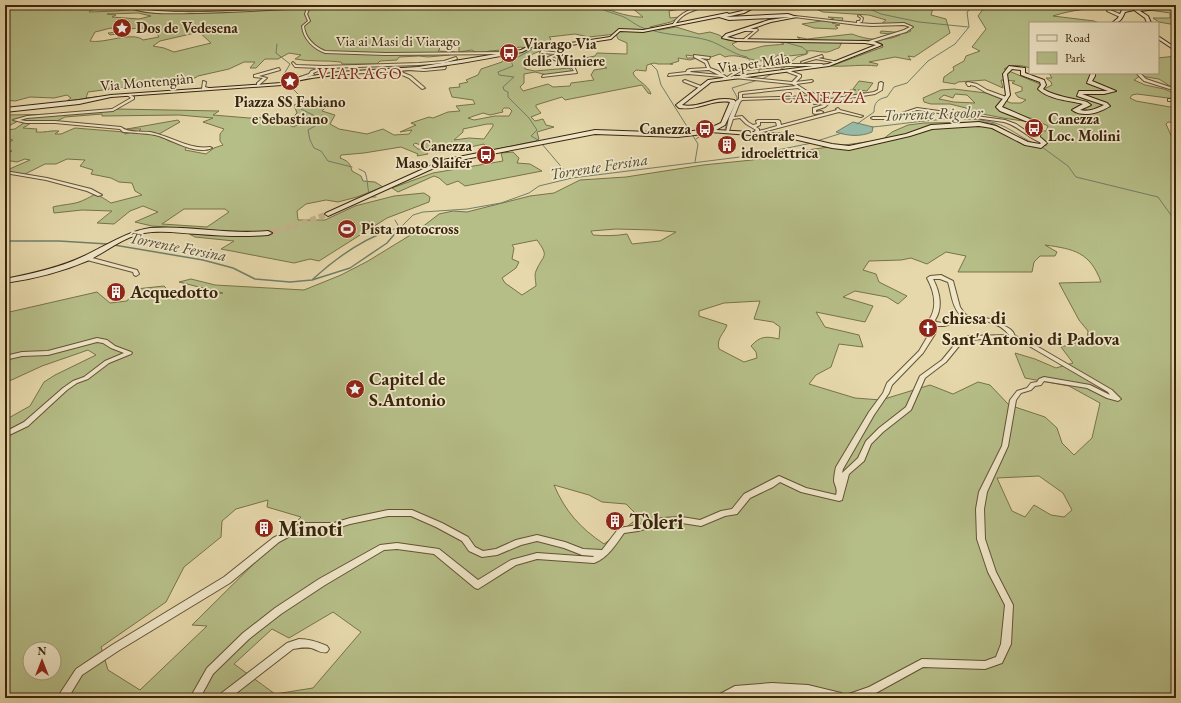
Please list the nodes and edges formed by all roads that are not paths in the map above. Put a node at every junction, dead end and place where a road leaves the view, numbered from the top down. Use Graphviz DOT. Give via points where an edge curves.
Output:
graph roads {
  1 [pos="125,5"];
  2 [pos="709,5"];
  3 [pos="757,5"];
  4 [pos="1142,5"];
  5 [pos="1150,8"];
  6 [pos="1108,10"];
  7 [pos="746,11"];
  8 [pos="1111,15"];
  9 [pos="859,16"];
  10 [pos="795,17"];
  11 [pos="1120,18"];
  12 [pos="1115,22"];
  13 [pos="1149,22"];
  14 [pos="674,24"];
  15 [pos="858,24"];
  16 [pos="743,30"];
  17 [pos="1159,37"];
  18 [pos="745,40"];
  19 [pos="870,42"];
  20 [pos="547,47"];
  21 [pos="1176,50"];
  22 [pos="510,53"];
  23 [pos="822,56"];
  24 [pos="456,58"];
  25 [pos="709,58"];
  26 [pos="816,58"];
  27 [pos="410,62"];
  28 [pos="444,62"];
  29 [pos="837,62"];
  30 [pos="293,63"];
  31 [pos="437,63"];
  32 [pos="374,65"];
  33 [pos="353,66"];
  34 [pos="771,66"];
  35 [pos="822,66"];
  36 [pos="325,67"];
  37 [pos="445,68"];
  38 [pos="788,68"];
  39 [pos="279,69"];
  40 [pos="404,69"];
  41 [pos="709,69"];
  42 [pos="395,70"];
  43 [pos="784,70"];
  44 [pos="776,71"];
  45 [pos="319,72"];
  46 [pos="688,73"];
  47 [pos="310,74"];
  48 [pos="669,74"];
  49 [pos="1093,74"];
  50 [pos="1139,74"];
  51 [pos="326,76"];
  52 [pos="542,76"];
  53 [pos="727,77"];
  54 [pos="291,80"];
  55 [pos="811,81"];
  56 [pos="204,82"];
  57 [pos="685,82"];
  58 [pos="793,83"];
  59 [pos="881,83"];
  60 [pos="258,84"];
  61 [pos="969,85"];
  62 [pos="799,87"];
  63 [pos="423,88"];
  64 [pos="700,88"];
  65 [pos="208,89"];
  66 [pos="1176,90"];
  67 [pos="129,94"];
  68 [pos="819,97"];
  69 [pos="805,98"];
  70 [pos="741,99"];
  71 [pos="1005,100"];
  72 [pos="1169,100"];
  73 [pos="1176,100"];
  74 [pos="829,101"];
  75 [pos="5,110"];
  76 [pos="828,114"];
  77 [pos="861,116"];
  78 [pos="731,118"];
  79 [pos="873,118"];
  80 [pos="779,126"];
  81 [pos="718,129"];
  82 [pos="754,130"];
  83 [pos="727,131"];
  84 [pos="1043,144"];
  85 [pos="210,148"];
  86 [pos="5,172"];
  87 [pos="100,195"];
  88 [pos="328,214"];
  89 [pos="268,233"];
  90 [pos="85,258"];
  91 [pos="136,274"];
  92 [pos="5,281"];
  93 [pos="968,318"];
  94 [pos="935,324"];
  95 [pos="1012,337"];
  96 [pos="5,358"];
  97 [pos="5,435"];
  98 [pos="841,490"];
  99 [pos="604,553"];
  100 [pos="324,649"];
  101 [pos="62,698"];
  102 [pos="196,698"];
  103 [pos="222,698"];
  104 [pos="721,698"];
  105 [pos="841,698"];
  106 [pos="849,698"];
  1 -- 22 [label="street, Via ai Masi di Viarago" via="139,10 215,13 309,7 306,14 309,21 303,30 308,39 319,50 325,52"];
  2 -- 14 [label="street" via="689,11"];
  3 -- 7 [label="main road"];
  4 -- 5 [label="main road"];
  5 -- 11 [label="main road" via="1123,11"];
  5 -- 13 [label="main road" via="1155,9 1136,10 1147,17"];
  6 -- 11 [label="street"];
  7 -- 10 [label="main road" via="721,17"];
  7 -- 14 [label="main road, Via Montengiàn"];
  8 -- 11 [label="street"];
  9 -- 15 [label="street" via="862,18"];
  10 -- 15 [label="street"];
  10 -- 16 [label="main road" via="770,21"];
  11 -- 12 [label="main road"];
  14 -- 20 [label="main road, Via Montengiàn" via="642,31 619,30 611,38"];
  15 -- 19 [label="street" via="900,23 912,27 905,32"];
  16 -- 18 [label="street" via="757,30"];
  16 -- 18 [label="main road" via="724,38"];
  17 -- 21 [label="main road"];
  18 -- 19 [label="main road"];
  19 -- 29 [label="main road, Via per Mala" via="880,46"];
  20 -- 22 [label="main road, Via Montengiàn" via="535,44 522,51"];
  20 -- 52 [label="street" via="541,51 560,54 549,57 573,67 576,72"];
  22 -- 28 [label="main road, Via Montengiàn"];
  23 -- 26 [label="street"];
  24 -- 28 [label="street"];
  25 -- 41 [label="street" via="695,56 706,62"];
  26 -- 29 [label="street"];
  26 -- 38 [label="street" via="808,62 793,63"];
  27 -- 31 [label="street"];
  28 -- 31 [label="street"];
  28 -- 40 [label="main road, Via Montengiàn"];
  29 -- 35 [label="main road, Via per Mala"];
  30 -- 36 [label="street" via="295,66"];
  31 -- 32 [label="street"];
  32 -- 33 [label="street"];
  32 -- 42 [label="street"];
  33 -- 36 [label="street"];
  33 -- 45 [label="street"];
  34 -- 38 [label="street"];
  34 -- 44 [label="street"];
  34 -- 53 [label="street" via="740,70"];
  35 -- 38 [label="street"];
  35 -- 44 [label="main road, Via per Mala"];
  36 -- 47 [label="street"];
  37 -- 40 [label="street"];
  38 -- 43 [label="street"];
  38 -- 44 [label="street"];
  38 -- 58 [label="street" via="800,76"];
  39 -- 60 [label="street" via="255,76 265,78"];
  40 -- 42 [label="main road, Via Montengiàn"];
  41 -- 46 [label="street" via="690,70"];
  41 -- 53 [label="street"];
  42 -- 51 [label="main road, Via Montengiàn"];
  42 -- 63 [label="street" via="410,77"];
  44 -- 53 [label="main road, Via per Mala"];
  45 -- 47 [label="street"];
  45 -- 51 [label="street"];
  46 -- 48 [label="street"];
  46 -- 53 [label="street"];
  47 -- 54 [label="street"];
  49 -- 71 [label="main road" via="1089,82 1114,91 1079,93 1107,106 1088,113 1075,110 1088,106 1085,103 1044,92 1040,89 1044,85 1042,82 1025,75 1022,68 1018,67 1011,67 1005,74 1008,95"];
  50 -- 66 [label="street" via="1145,80"];
  51 -- 54 [label="main road, Via Montengiàn"];
  53 -- 58 [label="street"];
  53 -- 64 [label="main road, Via per Mala" via="710,81"];
  54 -- 60 [label="main road, Via Montengiàn" via="282,84"];
  55 -- 58 [label="street"];
  56 -- 65 [label="street" via="203,88"];
  57 -- 64 [label="street"];
  58 -- 62 [label="street"];
  59 -- 74 [label="street" via="880,90 875,93"];
  60 -- 65 [label="main road, Via Montengiàn"];
  61 -- 71 [label="street" via="968,83 976,85 1006,98"];
  62 -- 68 [label="street"];
  62 -- 70 [label="street" via="742,93"];
  64 -- 81 [label="main road, Via per Mala" via="679,106 690,108 718,100 732,100 723,124"];
  65 -- 67 [label="main road, Via Montengiàn"];
  67 -- 75 [label="main road, Via Montengiàn"];
  67 -- 85 [label="street" via="133,98 113,110 15,120 121,128 161,136 183,145"];
  68 -- 69 [label="street"];
  68 -- 74 [label="street"];
  69 -- 70 [label="street"];
  69 -- 74 [label="street" via="814,103"];
  70 -- 78 [label="street"];
  71 -- 84 [label="main road" via="998,107 1035,123 1038,128 1036,138"];
  72 -- 73 [label="street"];
  74 -- 76 [label="street" via="813,110 815,113"];
  76 -- 77 [label="street" via="839,110"];
  76 -- 80 [label="street"];
  78 -- 82 [label="street" via="741,117"];
  78 -- 83 [label="street"];
  79 -- 84 [label="street" via="890,118 916,110 1004,121 1015,124"];
  80 -- 82 [label="street"];
  80 -- 82 [label="street" via="778,121 758,121 759,124"];
  81 -- 83 [label="main road"];
  81 -- 88 [label="main road" via="691,134 595,132 443,162"];
  82 -- 83 [label="main road"];
  82 -- 84 [label="main road" via="849,148 908,135 931,127 979,124 994,127 1027,144"];
  86 -- 87 [label="street" via="46,179"];
  89 -- 90 [label="main road" via="248,235 159,230 135,233"];
  90 -- 91 [label="street" via="126,268"];
  90 -- 92 [label="main road" via="39,275"];
  93 -- 94 [label="street"];
  93 -- 94 [label="street" via="957,308 950,282 942,277 935,277 930,278 936,288 936,314 932,320"];
  93 -- 95 [label="street" via="996,322 1010,331"];
  94 -- 98 [label="street" via="921,352 889,384 839,469 838,481"];
  95 -- 98 [label="street" via="976,337 958,344 944,361 922,377 909,408 868,443 861,459 846,473"];
  95 -- 106 [label="street" via="1026,342 1110,391 1118,399 1106,397 1093,387 1044,379 1039,384 1033,384 1029,389 1018,392 1013,400 1005,446 983,492 980,510 981,539 992,572 1009,605 1006,644 999,660 985,665 922,663 870,691"];
  96 -- 97 [label="street" via="22,354 48,353 97,340 105,341 129,353 107,362 86,378 75,382 26,424"];
  98 -- 99 [label="street" via="839,498 804,490 779,479 747,496 734,512 724,513 701,523 682,520 662,521 622,530"];
  99 -- 101 [label="street" via="582,552 537,538 519,542 497,552 482,554 472,549 465,539 412,513 388,513 350,520 334,526 302,526 276,540 227,580 79,672"];
  99 -- 102 [label="street" via="594,560 537,556 514,562 478,585 436,551 397,546 383,547 278,611 246,636 210,671"];
  100 -- 103 [label="street" via="308,642 290,646"];
  104 -- 105 [label="street" via="735,691 772,688 808,690"];
}
